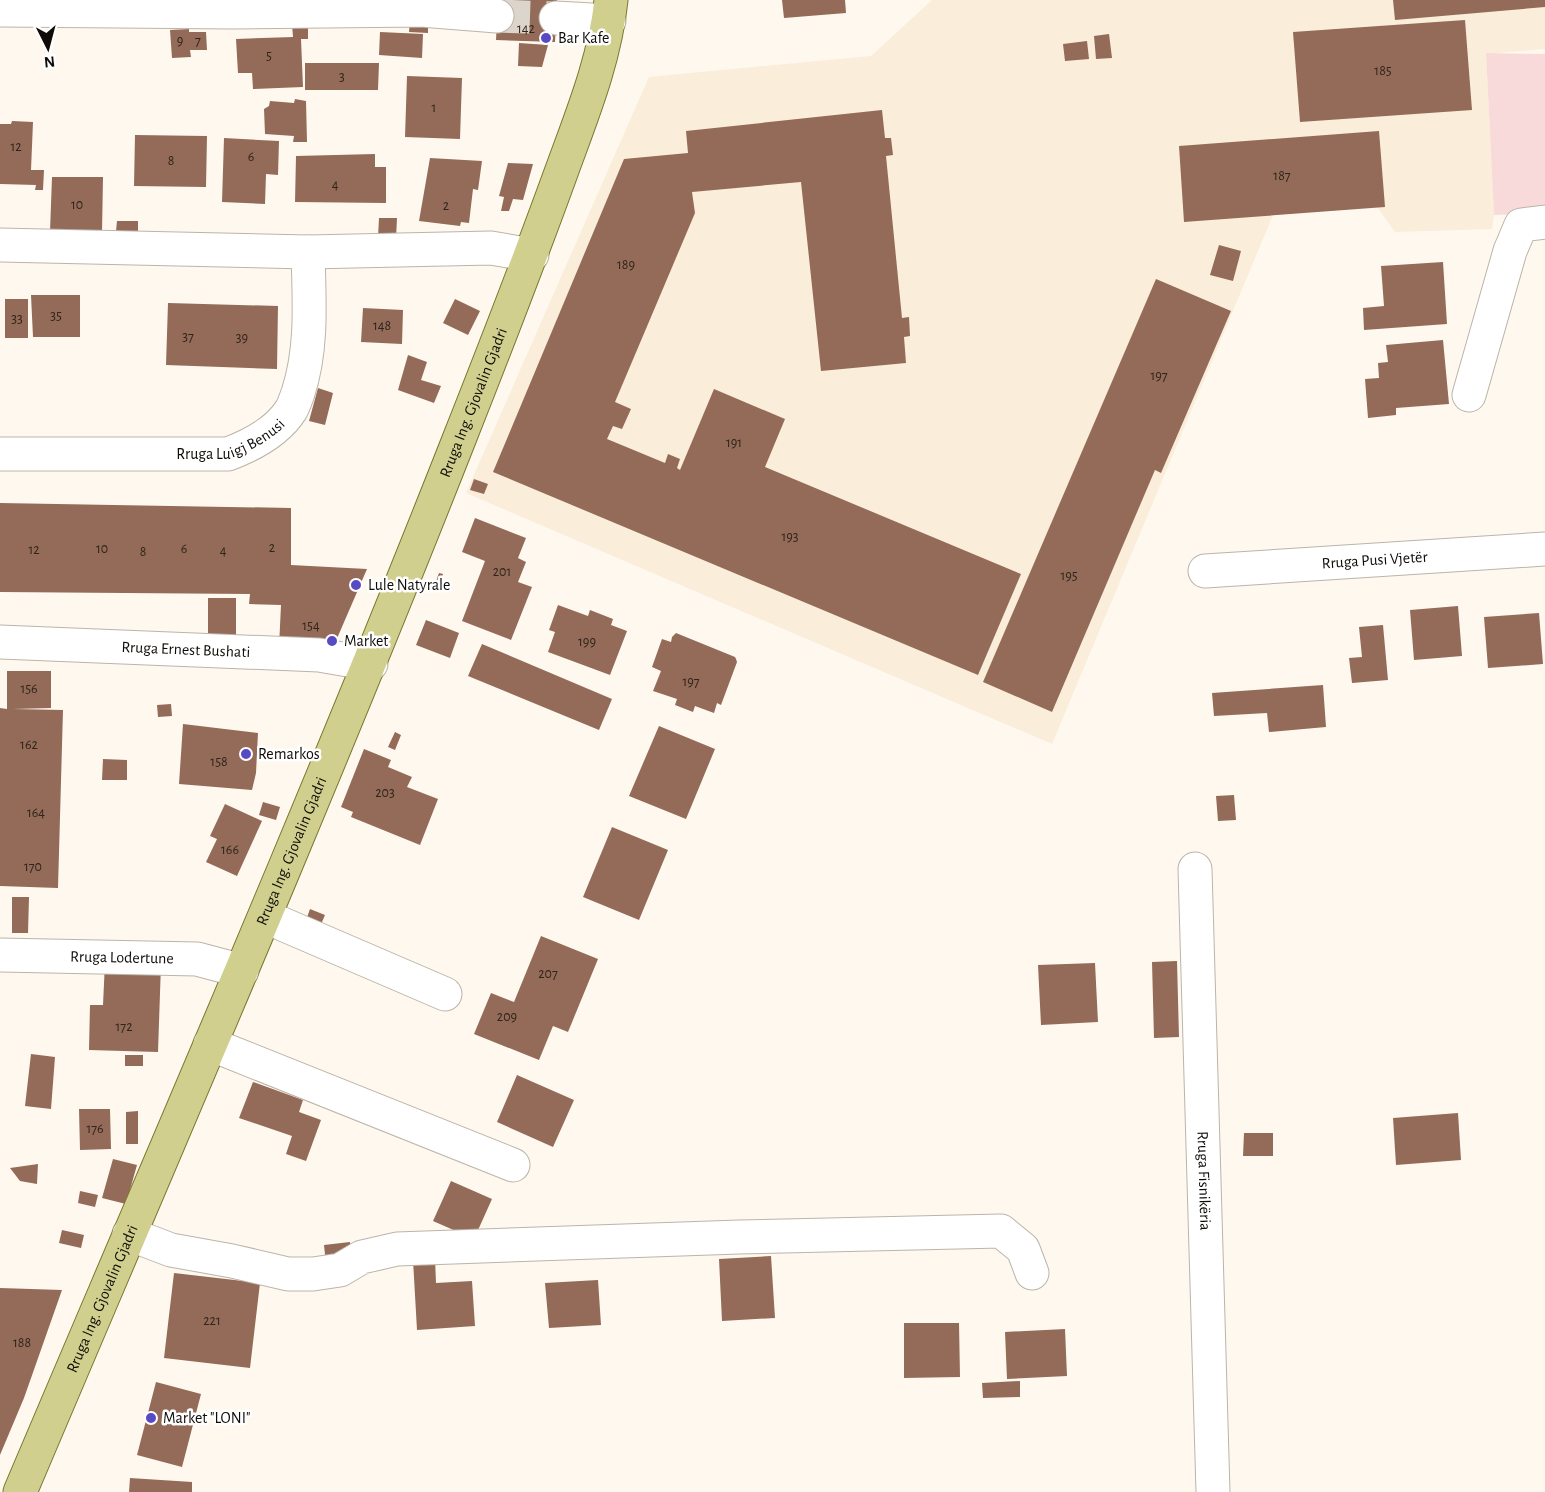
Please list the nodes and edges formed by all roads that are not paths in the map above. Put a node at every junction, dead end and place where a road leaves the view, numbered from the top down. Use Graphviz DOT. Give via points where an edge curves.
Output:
graph roads {
  1 [pos="0,10"];
  2 [pos="610,10"];
  3 [pos="497,16"];
  4 [pos="556,18"];
  5 [pos="1545,222"];
  6 [pos="0,245"];
  7 [pos="308,252"];
  8 [pos="532,255"];
  9 [pos="1469,395"];
  10 [pos="0,454"];
  11 [pos="1545,549"];
  12 [pos="1205,571"];
  13 [pos="0,642"];
  14 [pos="370,664"];
  15 [pos="1195,869"];
  16 [pos="266,917"];
  17 [pos="0,955"];
  18 [pos="242,971"];
  19 [pos="445,994"];
  20 [pos="210,1044"];
  21 [pos="513,1165"];
  22 [pos="129,1234"];
  23 [pos="1032,1273"];
  24 [pos="20,1492"];
  25 [pos="1213,1492"];
  1 -- 3 [label="street" via="421,10"];
  2 -- 4 [label="street"];
  2 -- 8 [label="main road, Rruga Ing. Gjovalin Gjadri" via="593,83"];
  5 -- 9 [label="street" via="1521,225"];
  6 -- 7 [label="street"];
  7 -- 8 [label="street" via="490,249"];
  7 -- 10 [label="street, Rruga Luigj Benusi" via="309,344 302,380 292,409 250,446 228,454"];
  8 -- 14 [label="main road, Rruga Ing. Gjovalin Gjadri"];
  11 -- 12 [label="street, Rruga Pusi Vjetër"];
  13 -- 14 [label="street, Rruga Ernest Bushati" via="319,655"];
  14 -- 16 [label="main road, Rruga Ing. Gjovalin Gjadri"];
  15 -- 25 [label="street, Rruga Fisnikëria"];
  16 -- 18 [label="main road, Rruga Ing. Gjovalin Gjadri"];
  16 -- 19 [label="street"];
  17 -- 18 [label="street, Rruga Lodertune" via="197,959"];
  18 -- 20 [label="main road, Rruga Ing. Gjovalin Gjadri"];
  20 -- 21 [label="street"];
  20 -- 22 [label="main road, Rruga Ing. Gjovalin Gjadri"];
  22 -- 23 [label="street" via="171,1250 288,1274 313,1274 340,1270 362,1257 397,1250 1001,1231 1023,1249"];
  22 -- 24 [label="main road, Rruga Ing. Gjovalin Gjadri"];
}
